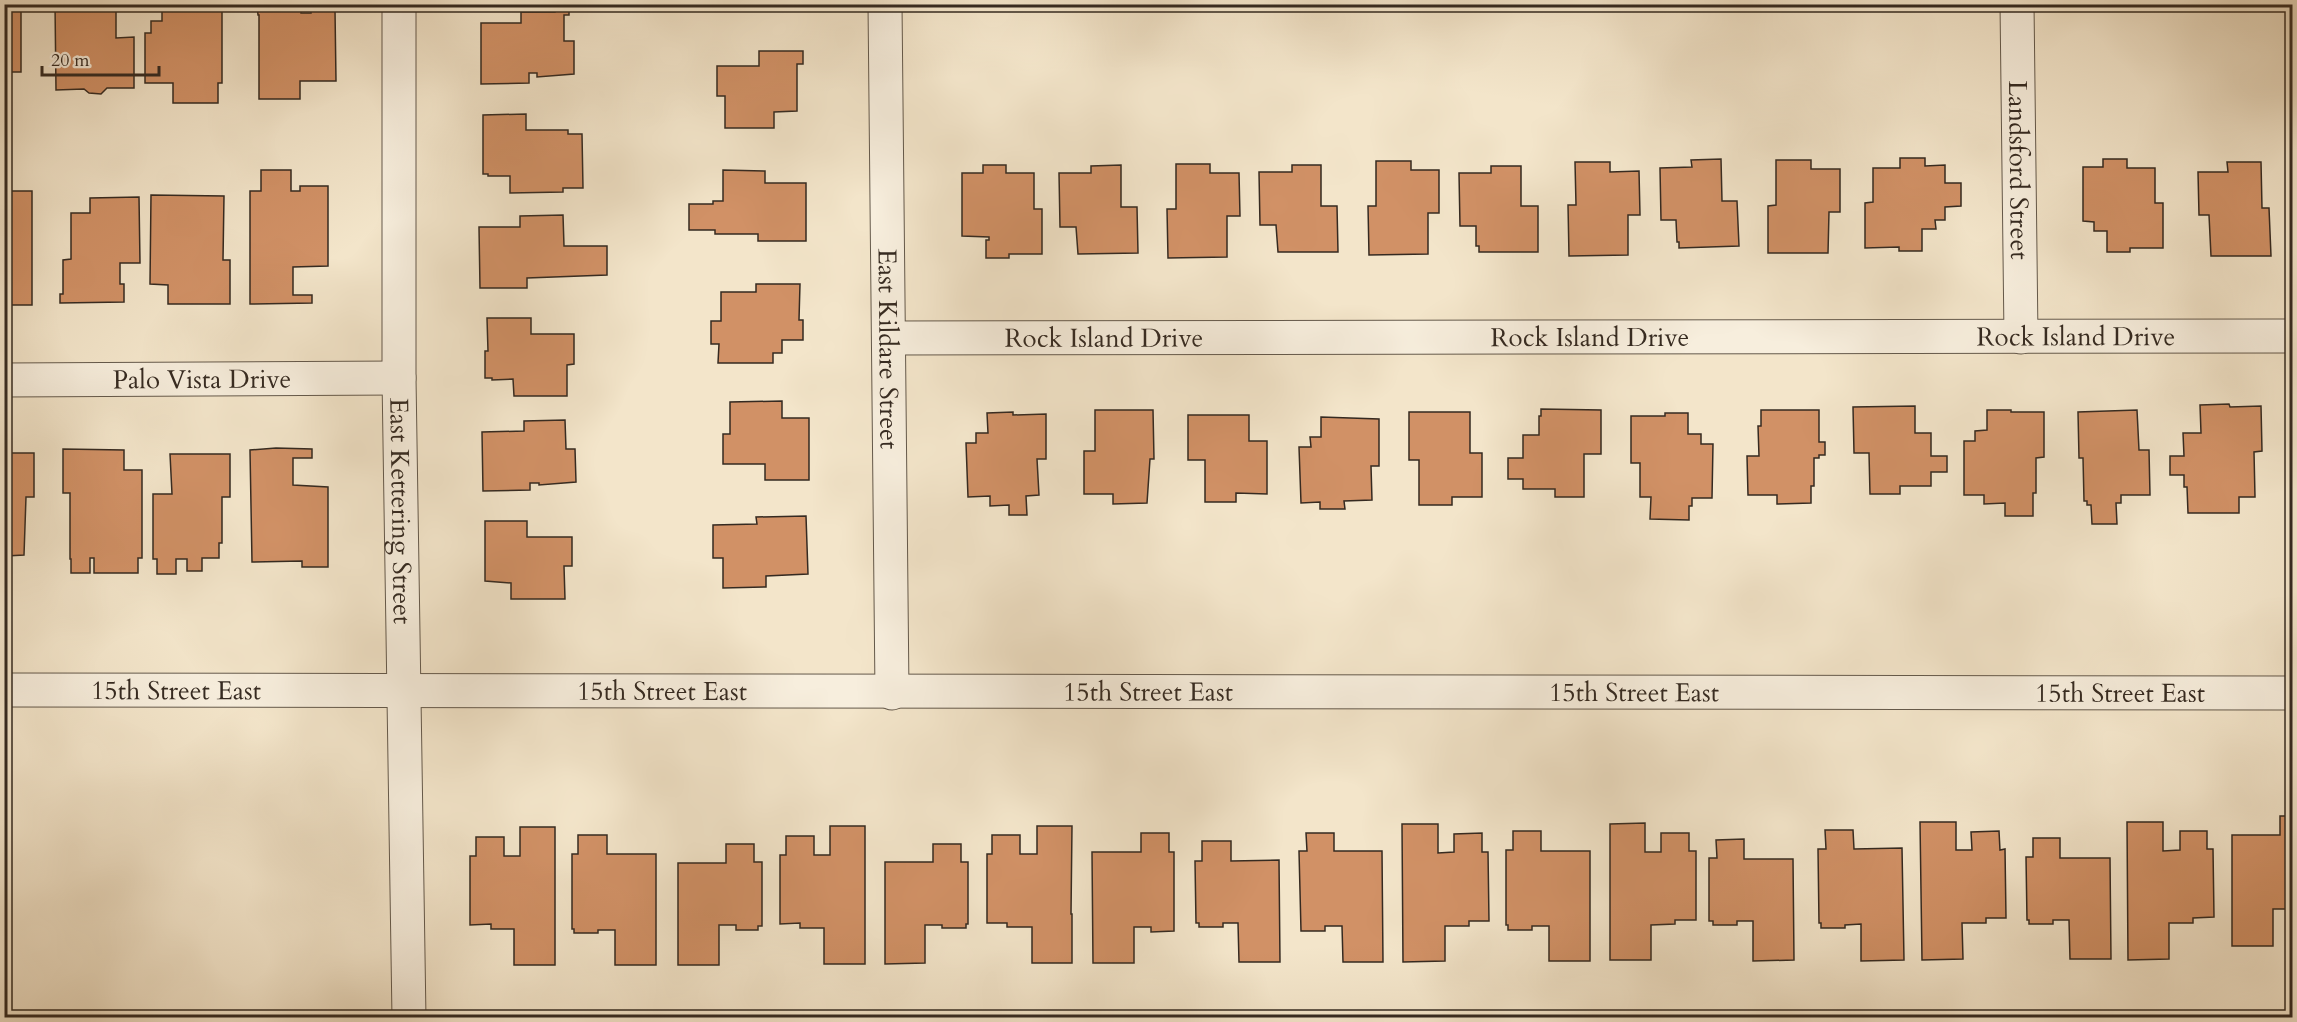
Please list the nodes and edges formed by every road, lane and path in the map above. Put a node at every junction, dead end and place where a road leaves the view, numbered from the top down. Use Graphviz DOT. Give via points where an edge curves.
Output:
graph roads {
  1 [pos="399,4"];
  2 [pos="885,4"];
  3 [pos="2017,4"];
  4 [pos="2292,336"];
  5 [pos="2021,337"];
  6 [pos="890,338"];
  7 [pos="399,378"];
  8 [pos="4,380"];
  9 [pos="4,690"];
  10 [pos="404,691"];
  11 [pos="892,693"];
  12 [pos="2292,693"];
  13 [pos="409,1017"];
  1 -- 7 [label="street, East Kettering Street"];
  2 -- 6 [label="street, East Kildare Street"];
  3 -- 5 [label="street, Landsford Street"];
  4 -- 5 [label="street, Rock Island Drive"];
  5 -- 6 [label="street, Rock Island Drive"];
  6 -- 11 [label="street, East Kildare Street"];
  7 -- 8 [label="street, Palo Vista Drive"];
  7 -- 10 [label="street, East Kettering Street"];
  9 -- 10 [label="street, 15th Street East"];
  10 -- 11 [label="street, 15th Street East"];
  10 -- 13 [label="street, East Kettering Street"];
  11 -- 12 [label="street, 15th Street East"];
}
